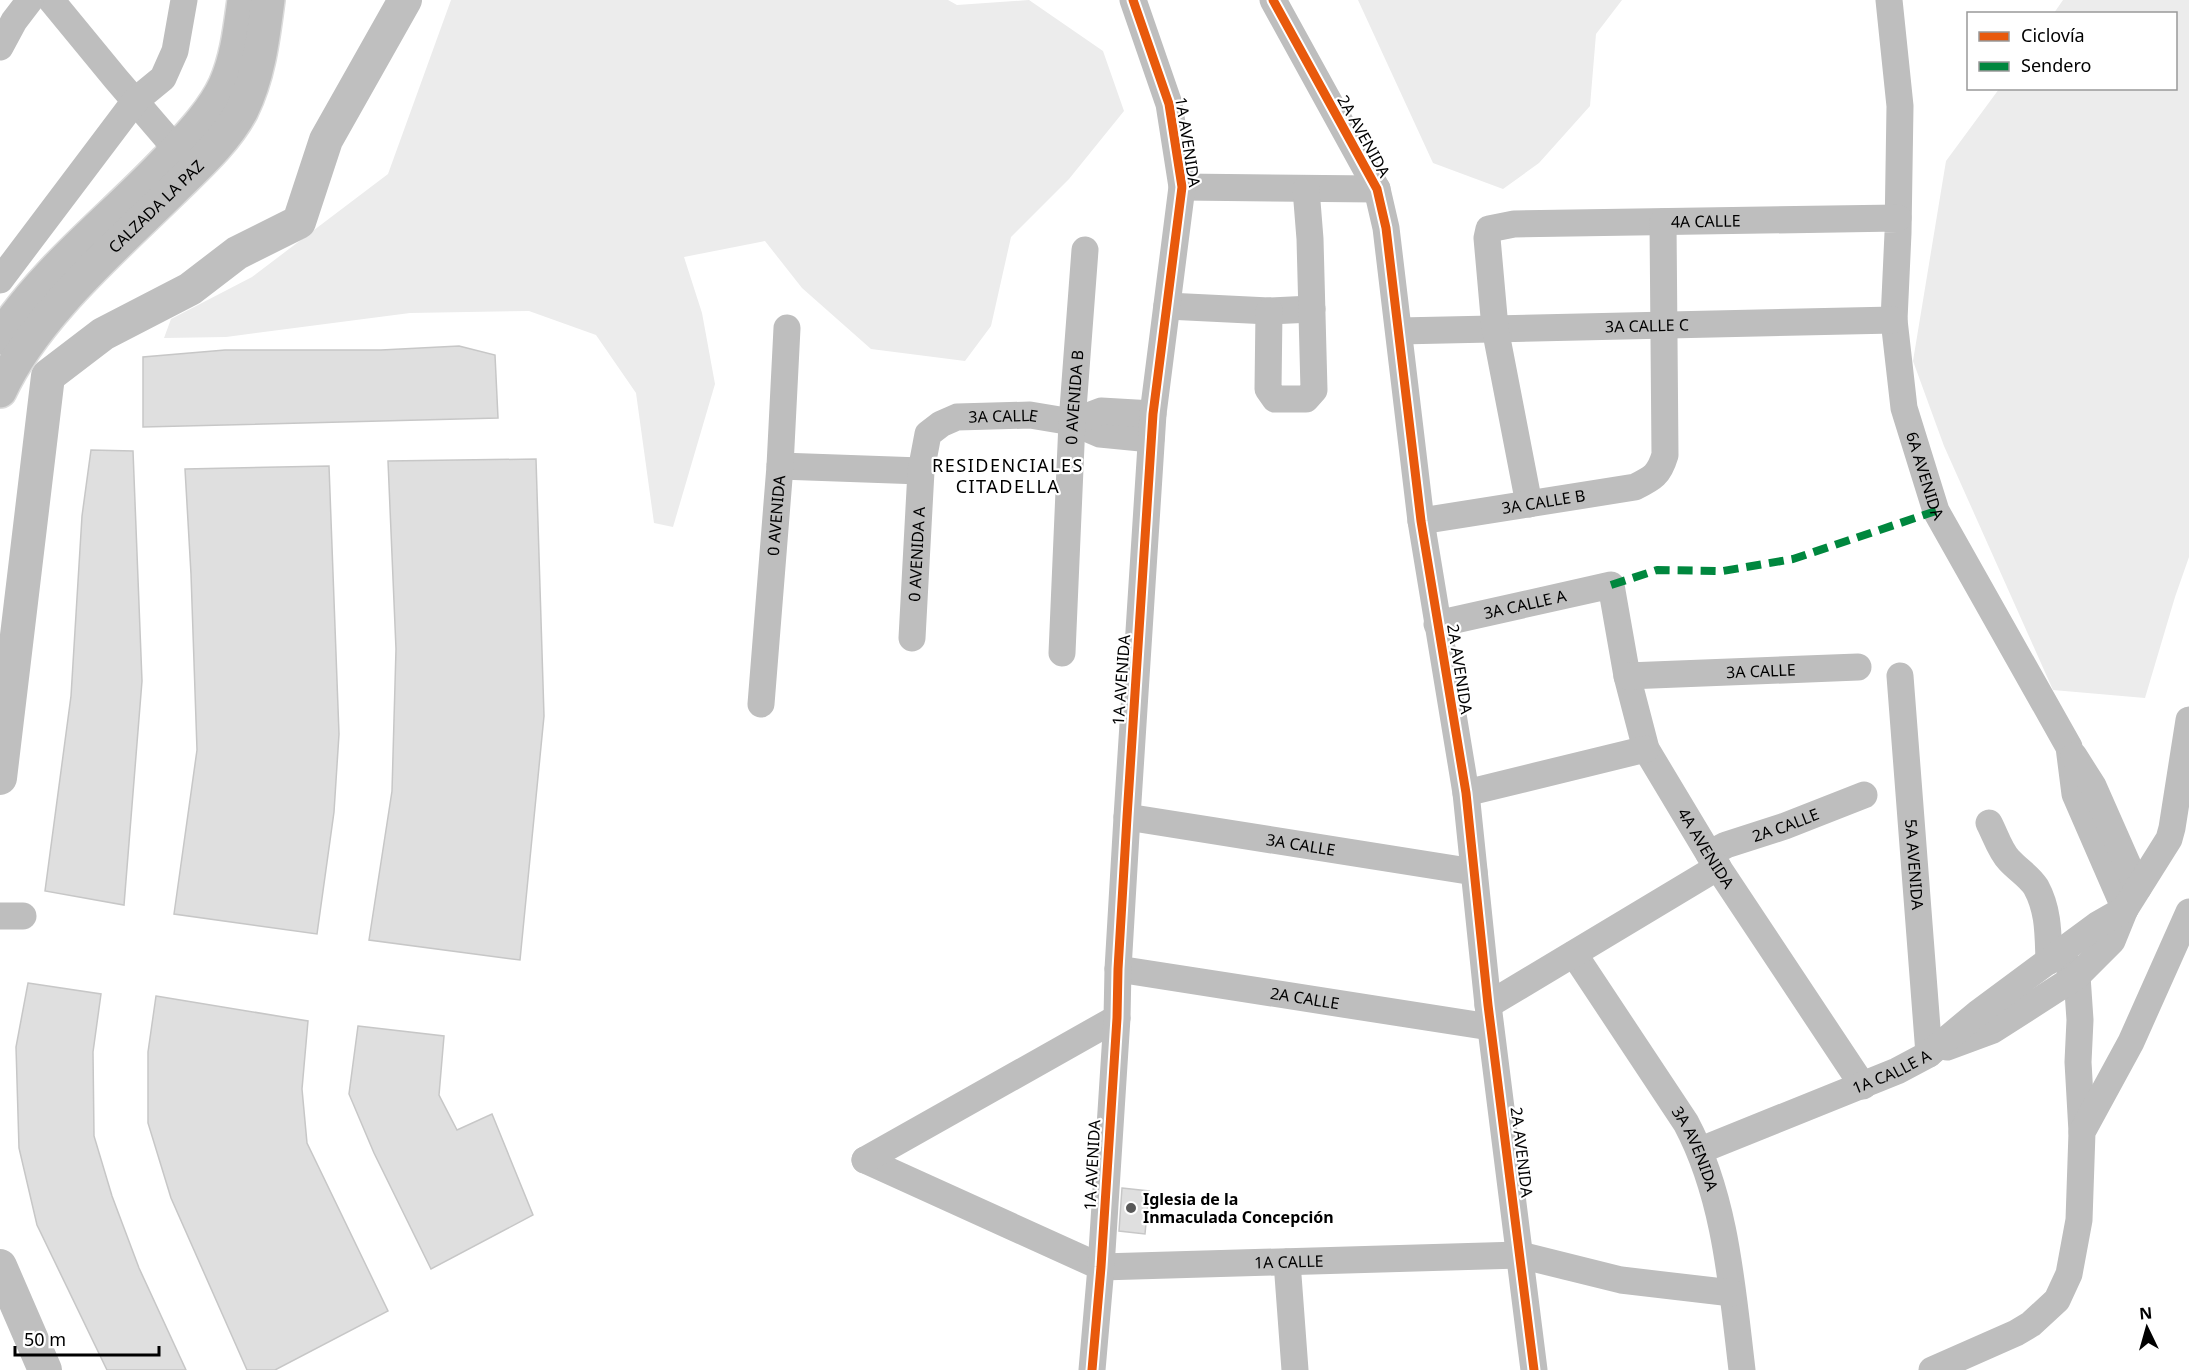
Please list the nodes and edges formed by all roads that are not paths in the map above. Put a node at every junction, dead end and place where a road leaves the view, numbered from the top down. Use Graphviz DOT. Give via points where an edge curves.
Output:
graph roads {
  1 [pos="30,0"];
  2 [pos="51,0"];
  3 [pos="184,0"];
  4 [pos="244,0"];
  5 [pos="268,0"];
  6 [pos="1133,0"];
  7 [pos="1273,0"];
  8 [pos="1889,0"];
  9 [pos="0,47"];
  10 [pos="135,101"];
  11 [pos="177,150"];
  12 [pos="1182,187"];
  13 [pos="1306,189"];
  14 [pos="1377,189"];
  15 [pos="1898,218"];
  16 [pos="1663,222"];
  17 [pos="1085,250"];
  18 [pos="0,280"];
  19 [pos="1167,306"];
  20 [pos="1312,309"];
  21 [pos="1269,311"];
  22 [pos="1894,320"];
  23 [pos="1663,324"];
  24 [pos="787,327"];
  25 [pos="1495,328"];
  26 [pos="1399,331"];
  27 [pos="0,338"];
  28 [pos="0,391"];
  29 [pos="1072,422"];
  30 [pos="1152,426"];
  31 [pos="928,434"];
  32 [pos="780,466"];
  33 [pos="921,471"];
  34 [pos="1529,504"];
  35 [pos="1422,521"];
  36 [pos="1611,585"];
  37 [pos="1437,624"];
  38 [pos="912,639"];
  39 [pos="1062,653"];
  40 [pos="1858,667"];
  41 [pos="1627,676"];
  42 [pos="1900,676"];
  43 [pos="761,704"];
  44 [pos="2189,720"];
  45 [pos="1646,749"];
  46 [pos="1466,792"];
  47 [pos="1864,795"];
  48 [pos="1127,817"];
  49 [pos="1989,823"];
  50 [pos="1714,860"];
  51 [pos="1474,872"];
  52 [pos="2131,899"];
  53 [pos="2189,912"];
  54 [pos="1574,954"];
  55 [pos="2054,958"];
  56 [pos="1118,969"];
  57 [pos="2077,975"];
  58 [pos="1489,1016"];
  59 [pos="1117,1018"];
  60 [pos="1929,1054"];
  61 [pos="1863,1086"];
  62 [pos="2082,1132"];
  63 [pos="1701,1150"];
  64 [pos="1520,1255"];
  65 [pos="1287,1262"];
  66 [pos="1101,1267"];
  67 [pos="1732,1293"];
  68 [pos="1092,1370"];
  69 [pos="1295,1370"];
  70 [pos="1534,1370"];
  71 [pos="1743,1370"];
  72 [pos="1932,1370"];
  1 -- 9 [label="street"];
  2 -- 10 [label="street"];
  3 -- 10 [label="street" via="175,51 163,78"];
  4 -- 11 [label="main road, CALZADA LA PAZ" via="238,42 225,84"];
  5 -- 28 [label="main road, CALZADA LA PAZ" via="252,87 231,129 48,318 20,354"];
  6 -- 12 [label="street, 1A AVENIDA" via="1168,104"];
  7 -- 14 [label="street, 2A AVENIDA"];
  8 -- 15 [label="street, 6A AVENIDA" via="1900,106"];
  10 -- 11 [label="street"];
  10 -- 18 [label="street"];
  11 -- 27 [label="main road, CALZADA LA PAZ" via="46,280"];
  12 -- 13 [label="street"];
  12 -- 19 [label="street, 1A AVENIDA"];
  13 -- 14 [label="street"];
  13 -- 20 [label="street"];
  14 -- 26 [label="street, 2A AVENIDA"];
  15 -- 16 [label="street, 4A CALLE"];
  15 -- 22 [label="street, 6A AVENIDA"];
  16 -- 23 [label="street"];
  16 -- 25 [label="street, 4A CALLE" via="1514,224 1489,230 1486,238"];
  17 -- 29 [label="street, 0 AVENIDA B"];
  19 -- 21 [label="street"];
  19 -- 30 [label="street, 1A AVENIDA"];
  20 -- 21 [label="street"];
  20 -- 21 [label="street" via="1314,390 1306,399 1275,399 1268,390"];
  22 -- 23 [label="street, 3A CALLE C"];
  22 -- 52 [label="street, 6A AVENIDA" via="1904,408 1936,511 2069,747 2075,794"];
  23 -- 25 [label="street, 3A CALLE C"];
  23 -- 34 [label="street, 3A CALLE B" via="1665,455 1660,470 1651,480 1635,487"];
  24 -- 32 [label="street, 0 AVENIDA"];
  25 -- 26 [label="street, 3A CALLE C"];
  25 -- 34 [label="street"];
  26 -- 35 [label="street, 2A AVENIDA"];
  29 -- 30 [label="street, 3A CALLE" via="1101,411"];
  29 -- 31 [label="street, 3A CALLE" via="1030,416 957,417"];
  29 -- 39 [label="street, 0 AVENIDA B"];
  30 -- 48 [label="street, 1A AVENIDA"];
  31 -- 33 [label="street, 0 AVENIDA A"];
  32 -- 33 [label="street"];
  32 -- 43 [label="street, 0 AVENIDA"];
  33 -- 38 [label="street, 0 AVENIDA A"];
  34 -- 35 [label="street, 3A CALLE B"];
  35 -- 37 [label="street, 2A AVENIDA"];
  36 -- 37 [label="street, 3A CALLE A"];
  36 -- 41 [label="street, 4A AVENIDA"];
  37 -- 46 [label="street, 2A AVENIDA"];
  40 -- 41 [label="street, 3A CALLE"];
  41 -- 45 [label="street, 4A AVENIDA"];
  42 -- 60 [label="street, 5A AVENIDA"];
  44 -- 52 [label="street" via="2169,839"];
  45 -- 46 [label="street"];
  45 -- 50 [label="street, 4A AVENIDA"];
  46 -- 51 [label="street, 2A AVENIDA"];
  47 -- 50 [label="street, 2A CALLE" via="1726,845"];
  48 -- 51 [label="street, 3A CALLE"];
  48 -- 56 [label="street, 1A AVENIDA"];
  49 -- 55 [label="street" via="2008,860 2024,872 2043,902"];
  50 -- 54 [label="street, 2A CALLE"];
  50 -- 61 [label="street, 4A AVENIDA"];
  51 -- 58 [label="street, 2A AVENIDA"];
  52 -- 55 [label="street, 1A CALLE A"];
  52 -- 57 [label="street" via="2112,941"];
  53 -- 62 [label="street" via="2131,1041"];
  54 -- 58 [label="street, 2A CALLE"];
  54 -- 63 [label="street, 3A AVENIDA"];
  55 -- 57 [label="street"];
  55 -- 60 [label="street, 1A CALLE A"];
  56 -- 58 [label="street, 2A CALLE"];
  56 -- 59 [label="street, 1A AVENIDA"];
  57 -- 60 [label="street" via="1993,1030"];
  57 -- 62 [label="street"];
  58 -- 64 [label="street, 2A AVENIDA"];
  59 -- 66 [label="street, 1A AVENIDA"];
  59 -- 66 [label="street, 1A CALLE" via="865,1160"];
  60 -- 61 [label="street, 1A CALLE A"];
  61 -- 63 [label="street, 1A CALLE A"];
  62 -- 72 [label="street" via="2079,1220 2069,1274 2056,1300 2016,1333"];
  63 -- 67 [label="street, 3A AVENIDA" via="1724,1234"];
  64 -- 65 [label="street, 1A CALLE"];
  64 -- 67 [label="street, 1A CALLE" via="1622,1280"];
  64 -- 70 [label="street, 2A AVENIDA"];
  65 -- 66 [label="street, 1A CALLE"];
  65 -- 69 [label="street"];
  66 -- 68 [label="street, 1A AVENIDA"];
  67 -- 71 [label="street, 3A AVENIDA"];
}
